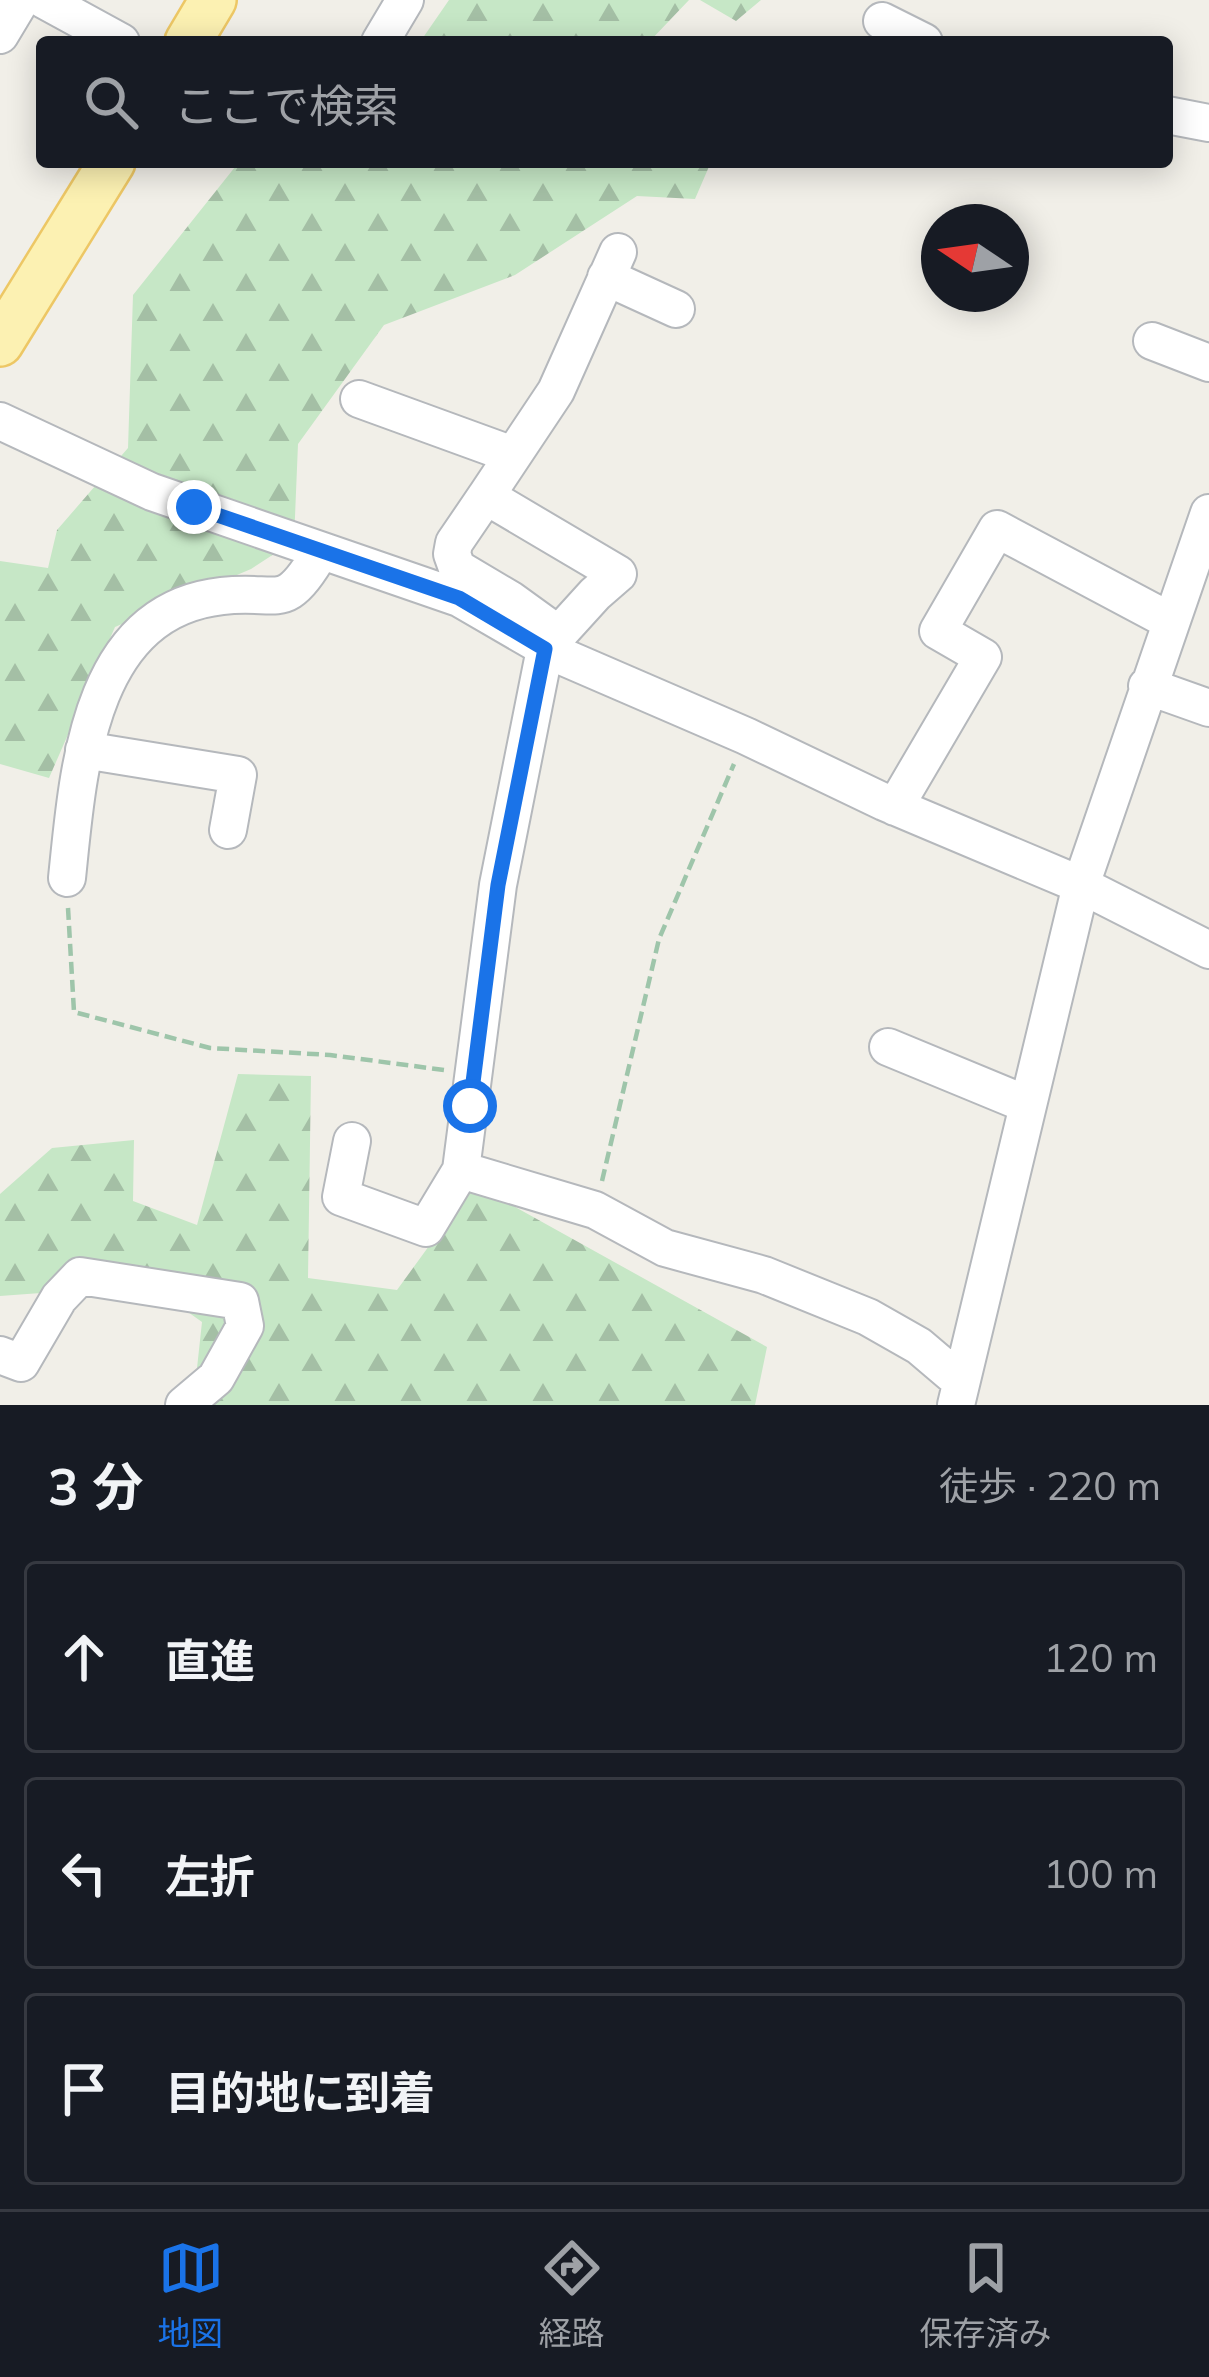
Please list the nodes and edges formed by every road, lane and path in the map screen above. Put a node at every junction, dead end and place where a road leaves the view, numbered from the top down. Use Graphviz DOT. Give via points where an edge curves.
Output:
graph roads {
  1 [pos="21,0"];
  2 [pos="44,0"];
  3 [pos="213,0"];
  4 [pos="405,0"];
  5 [pos="882,21"];
  6 [pos="0,35"];
  7 [pos="111,36"];
  8 [pos="192,36"];
  9 [pos="384,36"];
  10 [pos="912,36"];
  11 [pos="1173,117"];
  12 [pos="1209,123"];
  13 [pos="108,168"];
  14 [pos="676,309"];
  15 [pos="1152,341"];
  16 [pos="0,343"];
  17 [pos="1209,363"];
  18 [pos="359,399"];
  19 [pos="0,421"];
  20 [pos="513,455"];
  21 [pos="486,496"];
  22 [pos="1209,513"];
  23 [pos="321,551"];
  24 [pos="1170,622"];
  25 [pos="552,642"];
  26 [pos="1147,686"];
  27 [pos="1209,707"];
  28 [pos="746,736"];
  29 [pos="84,750"];
  30 [pos="895,806"];
  31 [pos="228,830"];
  32 [pos="67,878"];
  33 [pos="1081,885"];
  34 [pos="1209,950"];
  35 [pos="888,1047"];
  36 [pos="474,1074"];
  37 [pos="1027,1104"];
  38 [pos="352,1141"];
  39 [pos="461,1170"];
  40 [pos="595,1210"];
  41 [pos="0,1354"];
  42 [pos="958,1392"];
  43 [pos="184,1405"];
  1 -- 6 [label="street"];
  2 -- 7 [label="street"];
  3 -- 8 [label="main road"];
  4 -- 9 [label="street"];
  5 -- 10 [label="street"];
  11 -- 12 [label="street"];
  13 -- 16 [label="main road"];
  14 -- 20 [label="street" via="612,265 556,391"];
  15 -- 17 [label="street"];
  18 -- 20 [label="street"];
  19 -- 23 [label="street" via="152,492"];
  20 -- 21 [label="street"];
  21 -- 25 [label="street" via="454,543 458,568 511,600"];
  21 -- 25 [label="street" via="618,574"];
  22 -- 24 [label="street"];
  23 -- 25 [label="street" via="459,598"];
  23 -- 29 [label="street" via="299,586 270,598 225,595 184,604 150,622 123,653"];
  24 -- 26 [label="street"];
  24 -- 30 [label="street" via="997,529 938,631 983,657"];
  25 -- 28 [label="street"];
  25 -- 36 [label="street" via="498,885"];
  26 -- 27 [label="street"];
  26 -- 33 [label="street"];
  28 -- 30 [label="street"];
  28 -- 40 [label="path" via="659,939"];
  29 -- 31 [label="street" via="239,762"];
  29 -- 32 [label="street"];
  30 -- 33 [label="street"];
  32 -- 36 [label="path" via="74,1012 210,1048"];
  33 -- 34 [label="street"];
  33 -- 37 [label="street"];
  35 -- 37 [label="street"];
  36 -- 39 [label="street"];
  37 -- 42 [label="street"];
  38 -- 39 [label="street" via="341,1198 426,1228"];
  39 -- 40 [label="street"];
  40 -- 42 [label="street" via="665,1248 764,1275 868,1317 919,1346"];
  41 -- 43 [label="street" via="21,1363 80,1276 240,1301 245,1326 216,1378"];
}
